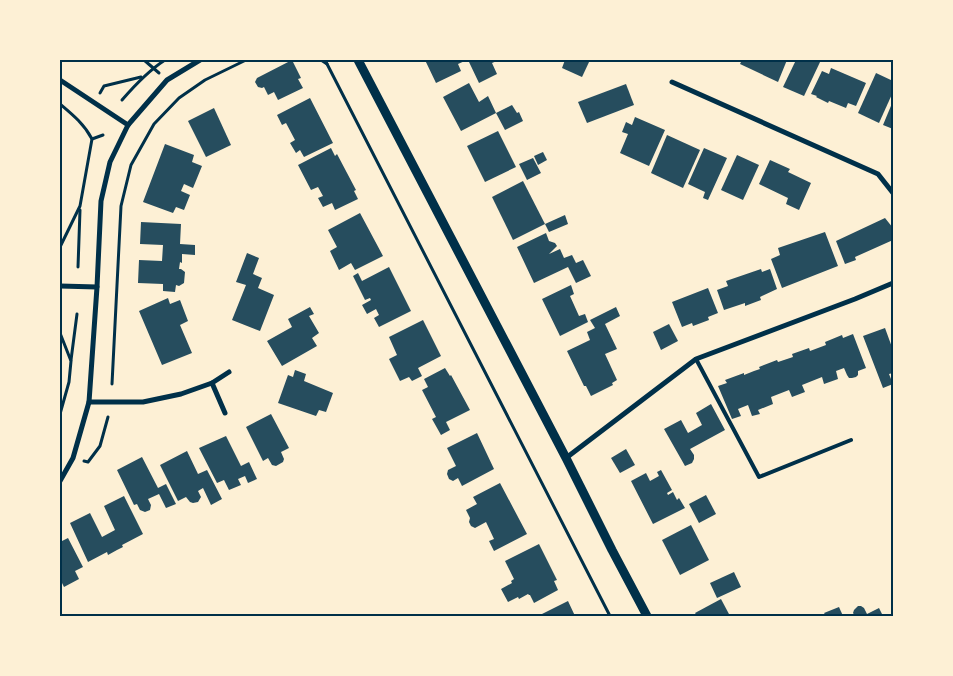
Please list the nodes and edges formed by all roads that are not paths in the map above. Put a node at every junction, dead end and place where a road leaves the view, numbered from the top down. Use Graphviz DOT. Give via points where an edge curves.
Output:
graph roads {
  1 [pos="200,60"];
  2 [pos="358,60"];
  3 [pos="60,80"];
  4 [pos="672,82"];
  5 [pos="128,125"];
  6 [pos="893,193"];
  7 [pos="893,283"];
  8 [pos="60,286"];
  9 [pos="97,287"];
  10 [pos="696,359"];
  11 [pos="230,372"];
  12 [pos="212,383"];
  13 [pos="89,402"];
  14 [pos="225,413"];
  15 [pos="851,440"];
  16 [pos="566,458"];
  17 [pos="60,481"];
  18 [pos="648,616"];
  1 -- 5 [label="street" via="167,80"];
  2 -- 16 [label="street"];
  3 -- 5 [label="street"];
  4 -- 6 [label="street" via="878,174"];
  5 -- 9 [label="street" via="110,162 101,202"];
  7 -- 10 [label="street"];
  8 -- 9 [label="street"];
  9 -- 13 [label="street"];
  10 -- 15 [label="lane" via="759,477"];
  10 -- 16 [label="street"];
  11 -- 12 [label="street"];
  12 -- 13 [label="street" via="143,402"];
  12 -- 14 [label="street"];
  13 -- 17 [label="street" via="73,458"];
  16 -- 18 [label="street"];
}
